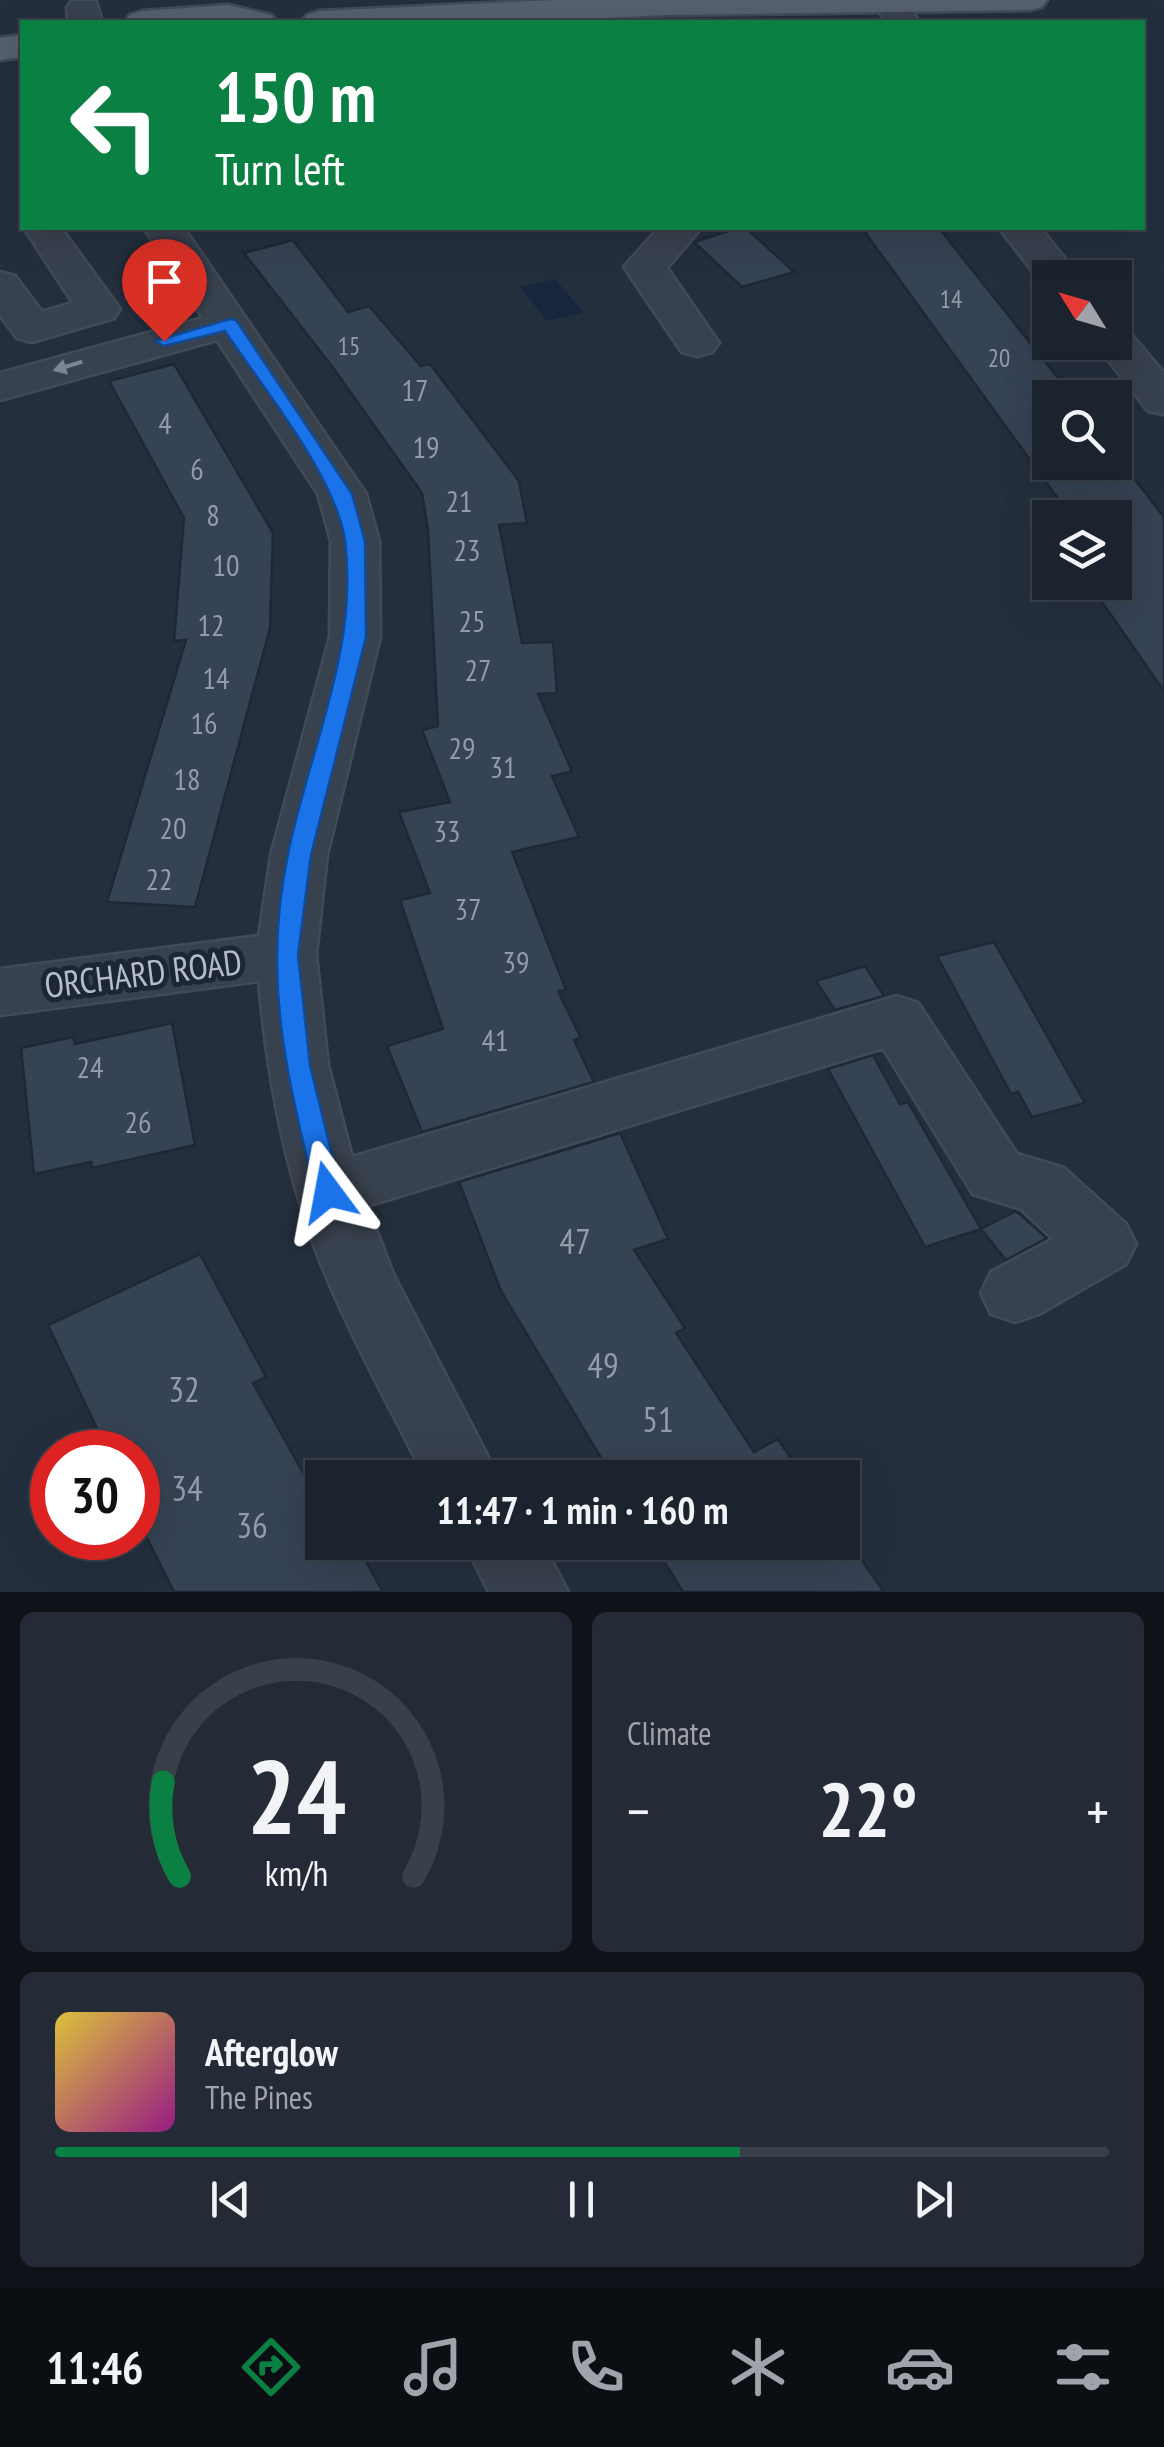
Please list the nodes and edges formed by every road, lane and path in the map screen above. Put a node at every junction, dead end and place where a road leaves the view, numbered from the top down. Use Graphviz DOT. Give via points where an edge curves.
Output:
graph roads {
  1 [pos="1030,0"];
  2 [pos="665,3"];
  3 [pos="468,7"];
  4 [pos="896,13"];
  5 [pos="424,19"];
  6 [pos="171,20"];
  7 [pos="248,20"];
  8 [pos="389,20"];
  9 [pos="43,230"];
  10 [pos="165,230"];
  11 [pos="679,230"];
  12 [pos="1020,230"];
  13 [pos="0,246"];
  14 [pos="1045,260"];
  15 [pos="0,285"];
  16 [pos="230,324"];
  17 [pos="697,343"];
  18 [pos="1130,360"];
  19 [pos="1,385"];
  20 [pos="1164,401"];
  21 [pos="286,955"];
  22 [pos="0,992"];
  23 [pos="328,1192"];
  24 [pos="1015,1293"];
  25 [pos="454,1460"];
  26 [pos="511,1560"];
  27 [pos="530,1592"];
  1 -- 4 [label="main road"];
  2 -- 3 [label="main road"];
  2 -- 4 [label="main road"];
  3 -- 5 [label="main road"];
  5 -- 8 [label="main road"];
  6 -- 7 [label="main road"];
  9 -- 13 [label="street"];
  9 -- 15 [label="street" via="99,308 32,329"];
  10 -- 16 [label="street"];
  11 -- 17 [label="street" via="646,267"];
  12 -- 14 [label="street"];
  16 -- 19 [label="street, one-way"];
  16 -- 21 [label="street" via="342,494 355,541 355,637 299,855"];
  18 -- 20 [label="street"];
  21 -- 22 [label="street, ORCHARD ROAD"];
  21 -- 23 [label="street" via="297,1065"];
  23 -- 24 [label="street" via="896,1020 996,1175 1042,1187 1103,1244"];
  23 -- 25 [label="street" via="363,1284"];
  26 -- 27 [label="street"];
}
